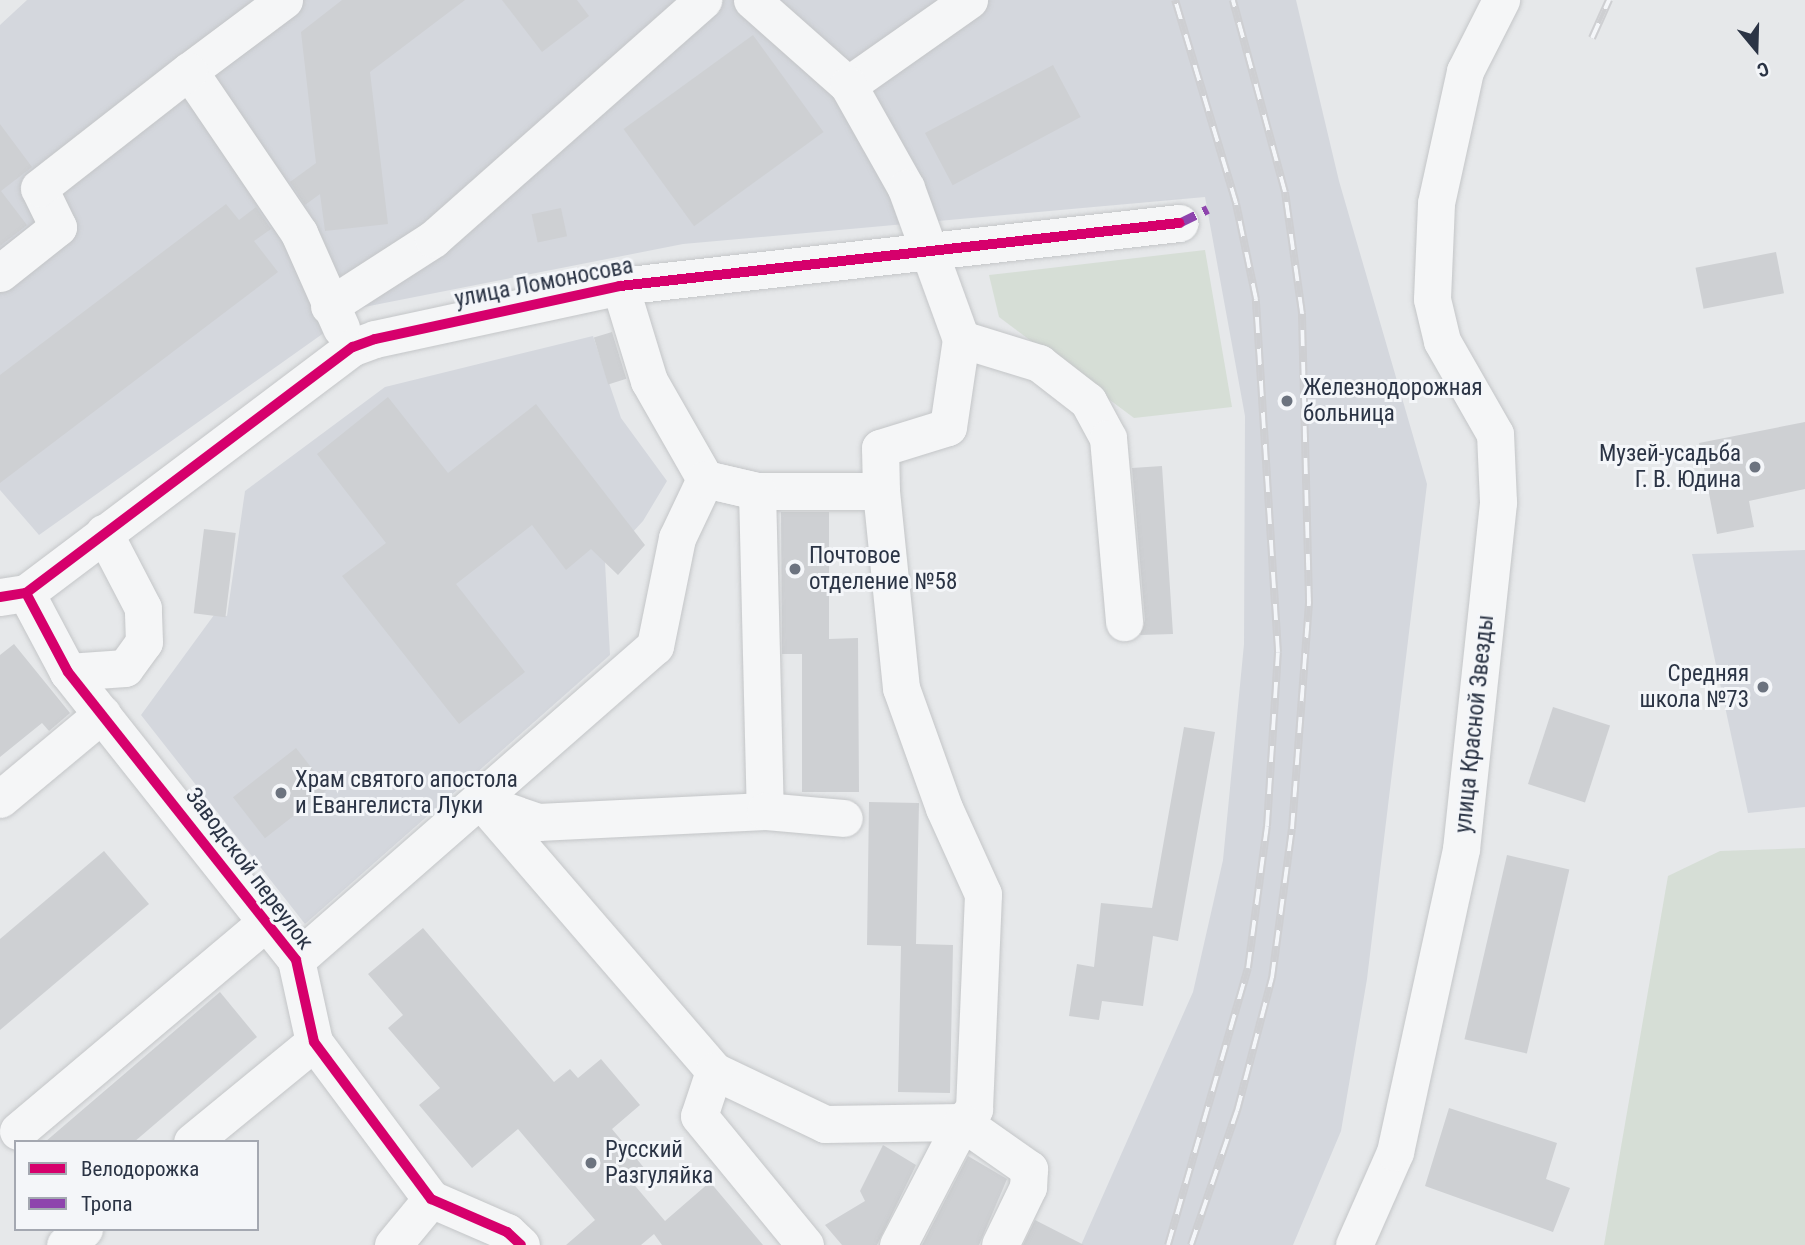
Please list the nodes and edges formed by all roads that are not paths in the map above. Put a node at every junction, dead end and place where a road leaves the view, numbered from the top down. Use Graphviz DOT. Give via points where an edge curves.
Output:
graph roads {
  1 [pos="284,0"];
  2 [pos="703,0"];
  3 [pos="752,0"];
  4 [pos="969,0"];
  5 [pos="1501,0"];
  6 [pos="188,71"];
  7 [pos="848,85"];
  8 [pos="1179,223"];
  9 [pos="930,251"];
  10 [pos="0,273"];
  11 [pos="620,286"];
  12 [pos="329,306"];
  13 [pos="961,339"];
  14 [pos="352,347"];
  15 [pos="705,479"];
  16 [pos="757,491"];
  17 [pos="881,491"];
  18 [pos="104,533"];
  19 [pos="13,595"];
  20 [pos="1124,622"];
  21 [pos="68,671"];
  22 [pos="102,714"];
  23 [pos="0,799"];
  24 [pos="483,803"];
  25 [pos="765,811"];
  26 [pos="844,818"];
  27 [pos="265,923"];
  28 [pos="296,960"];
  29 [pos="314,1042"];
  30 [pos="714,1071"];
  31 [pos="962,1122"];
  32 [pos="18,1131"];
  33 [pos="194,1140"];
  34 [pos="430,1199"];
  35 [pos="82,1231"];
  36 [pos="65,1245"];
  37 [pos="393,1245"];
  38 [pos="521,1245"];
  39 [pos="805,1245"];
  40 [pos="898,1245"];
  41 [pos="1000,1245"];
  42 [pos="1354,1245"];
  1 -- 6 [label="street"];
  2 -- 12 [label="street" via="433,239"];
  3 -- 7 [label="street"];
  4 -- 7 [label="street"];
  5 -- 42 [label="street, улица Красной Звезды" via="1465,71 1436,203 1432,299 1442,341 1495,434 1498,502 1461,849 1435,990 1395,1152"];
  6 -- 10 [label="street" via="39,188 58,227"];
  6 -- 12 [label="street" via="299,233"];
  7 -- 9 [label="street" via="906,188"];
  8 -- 9 [label="street, улица Ломоносова"];
  9 -- 11 [label="street, улица Ломоносова"];
  9 -- 13 [label="street"];
  11 -- 14 [label="street, улица Ломоносова"];
  11 -- 15 [label="street" via="649,381"];
  12 -- 14 [label="street"];
  13 -- 17 [label="street" via="948,427 880,449"];
  13 -- 20 [label="street" via="1039,363 1088,401 1108,438"];
  14 -- 18 [label="street, улица Ломоносова"];
  15 -- 16 [label="street"];
  15 -- 24 [label="street" via="677,538 655,646"];
  16 -- 17 [label="street"];
  16 -- 25 [label="street"];
  17 -- 31 [label="street" via="901,688 944,808 983,894 974,1109"];
  18 -- 19 [label="street, улица Ломоносова"];
  18 -- 21 [label="street" via="143,608 144,642 125,668"];
  19 -- 21 [label="street, Заводской переулок"];
  21 -- 22 [label="street, Заводской переулок"];
  22 -- 23 [label="street"];
  22 -- 27 [label="street, Заводской переулок"];
  24 -- 25 [label="street" via="538,822"];
  24 -- 28 [label="street"];
  24 -- 30 [label="street"];
  25 -- 26 [label="street"];
  27 -- 28 [label="street, Заводской переулок"];
  27 -- 32 [label="street"];
  28 -- 29 [label="street, Заводской переулок"];
  29 -- 33 [label="street"];
  29 -- 34 [label="street, Заводской переулок"];
  30 -- 31 [label="street" via="825,1124"];
  30 -- 39 [label="street" via="699,1116"];
  31 -- 40 [label="street"];
  31 -- 41 [label="street" via="1029,1169 1028,1187"];
  34 -- 37 [label="street"];
  34 -- 38 [label="street" via="507,1232"];
  35 -- 36 [label="street"];
}
